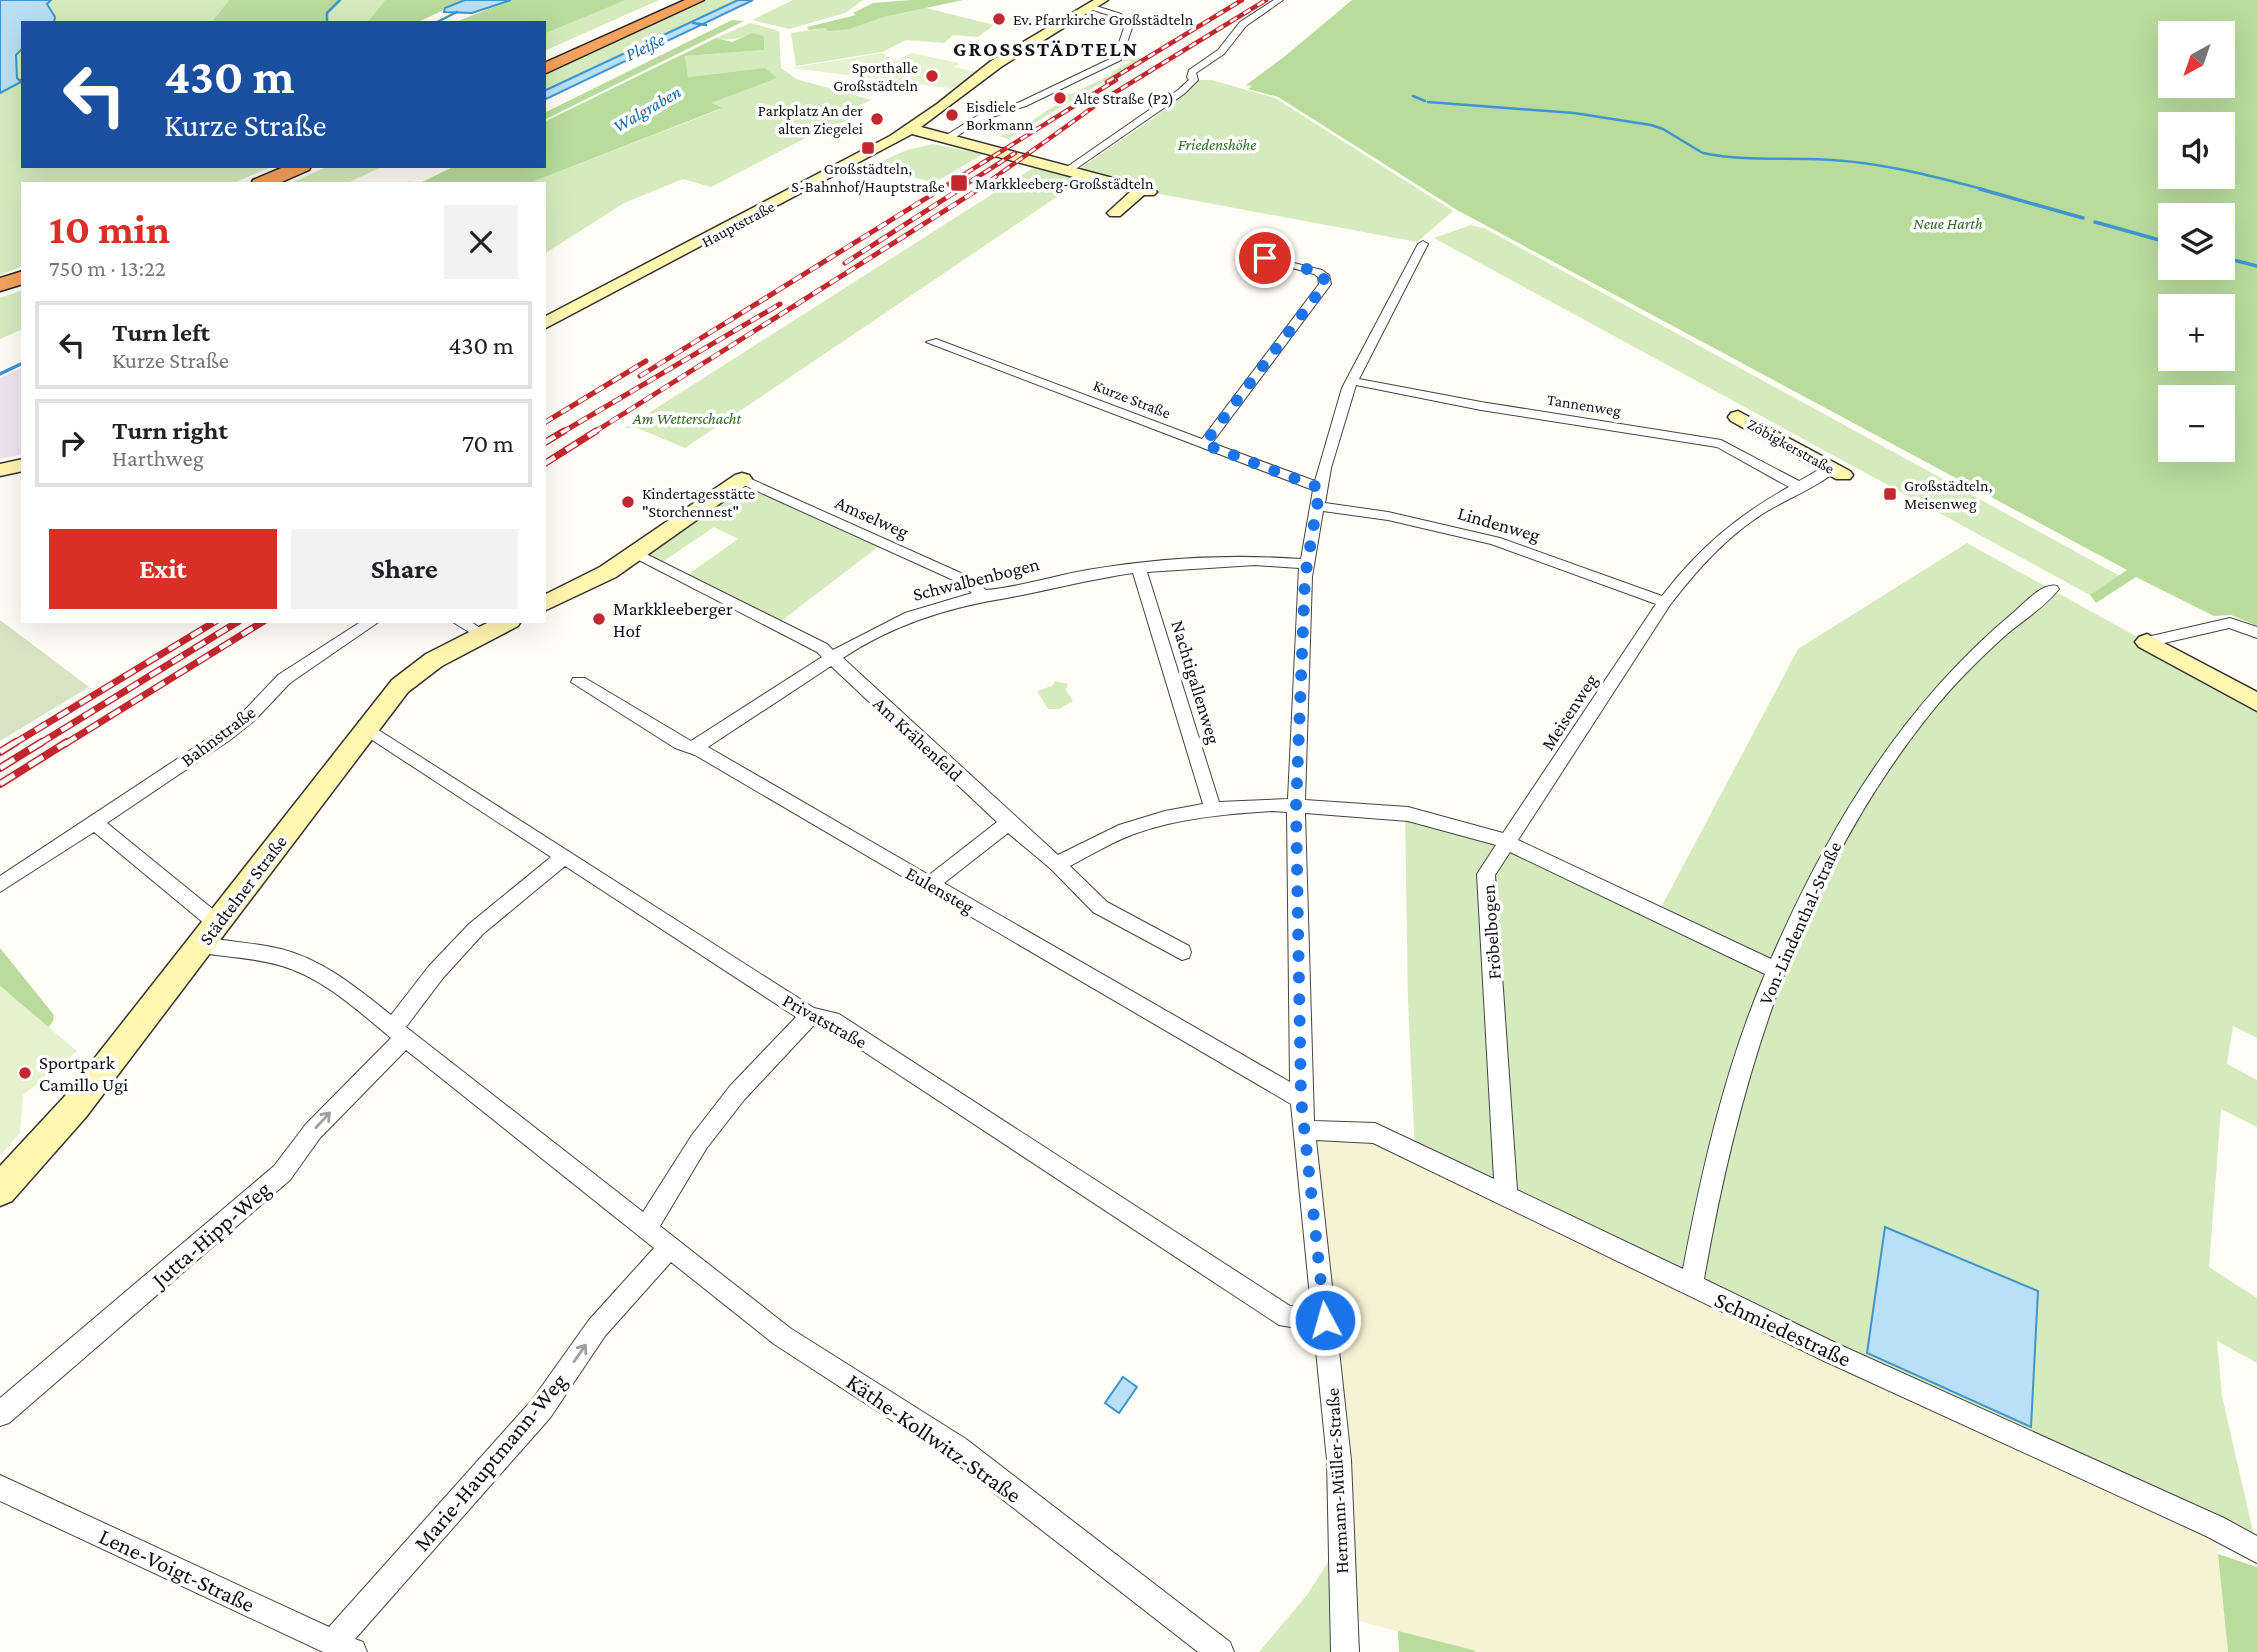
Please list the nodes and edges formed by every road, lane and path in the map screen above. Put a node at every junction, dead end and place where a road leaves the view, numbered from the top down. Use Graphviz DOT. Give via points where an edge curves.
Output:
graph roads {
  1 [pos="681,0"];
  2 [pos="697,0"];
  3 [pos="1279,0"];
  4 [pos="1098,3"];
  5 [pos="546,60"];
  6 [pos="546,68"];
  7 [pos="911,129"];
  8 [pos="947,138"];
  9 [pos="297,168"];
  10 [pos="317,168"];
  11 [pos="1067,171"];
  12 [pos="265,182"];
  13 [pos="285,182"];
  14 [pos="1145,191"];
  15 [pos="1115,213"];
  16 [pos="1423,244"];
  17 [pos="1242,251"];
  18 [pos="21,278"];
  19 [pos="0,285"];
  20 [pos="21,287"];
  21 [pos="0,295"];
  22 [pos="546,323"];
  23 [pos="932,342"];
  24 [pos="1352,381"];
  25 [pos="1738,417"];
  26 [pos="1204,444"];
  27 [pos="21,465"];
  28 [pos="0,470"];
  29 [pos="1838,471"];
  30 [pos="742,479"];
  31 [pos="1800,487"];
  32 [pos="1320,488"];
  33 [pos="1317,506"];
  34 [pos="636,553"];
  35 [pos="1306,564"];
  36 [pos="1139,568"];
  37 [pos="2052,589"];
  38 [pos="983,595"];
  39 [pos="1665,602"];
  40 [pos="546,603"];
  41 [pos="370,623"];
  42 [pos="461,623"];
  43 [pos="506,623"];
  44 [pos="2257,633"];
  45 [pos="482,635"];
  46 [pos="2147,642"];
  47 [pos="834,658"];
  48 [pos="579,682"];
  49 [pos="2257,703"];
  50 [pos="366,729"];
  51 [pos="692,748"];
  52 [pos="1296,807"];
  53 [pos="1213,809"];
  54 [pos="93,822"];
  55 [pos="1008,822"];
  56 [pos="1508,844"];
  57 [pos="563,857"];
  58 [pos="1057,864"];
  59 [pos="930,884"];
  60 [pos="0,885"];
  61 [pos="209,934"];
  62 [pos="1182,952"];
  63 [pos="1776,970"];
  64 [pos="810,1016"];
  65 [pos="400,1032"];
  66 [pos="1301,1099"];
  67 [pos="1305,1130"];
  68 [pos="0,1190"];
  69 [pos="1506,1196"];
  70 [pos="646,1228"];
  71 [pos="670,1247"];
  72 [pos="1691,1286"];
  73 [pos="1325,1320"];
  74 [pos="0,1414"];
  75 [pos="0,1488"];
  76 [pos="2257,1549"];
  77 [pos="343,1647"];
  78 [pos="1220,1652"];
  79 [pos="1345,1652"];
  1 -- 5 [label="highway"];
  2 -- 6 [label="highway"];
  3 -- 11 [label="street" via="1243,24 1221,52 1192,72 1194,80 1181,92"];
  4 -- 7 [label="main road, Hauptstraße" via="996,64"];
  4 -- 8 [label="street" via="1117,13 1128,27 1118,58 1023,104 980,118"];
  7 -- 8 [label="main road"];
  7 -- 22 [label="main road, Hauptstraße"];
  8 -- 11 [label="main road"];
  9 -- 12 [label="highway"];
  10 -- 13 [label="highway"];
  11 -- 14 [label="main road"];
  14 -- 15 [label="main road"];
  16 -- 24 [label="street, Hermann-Müller-Straße"];
  17 -- 26 [label="street" via="1318,272 1325,284"];
  18 -- 19 [label="highway"];
  20 -- 21 [label="highway"];
  23 -- 26 [label="street, Kurze Straße"];
  24 -- 31 [label="street, Tannenweg" via="1721,444"];
  24 -- 32 [label="street, Hermann-Müller-Straße"];
  25 -- 29 [label="main road, Zöbigkerstraße"];
  26 -- 32 [label="street, Kurze Straße"];
  27 -- 28 [label="main road"];
  29 -- 31 [label="street, Meisenweg"];
  30 -- 34 [label="main road"];
  30 -- 38 [label="street, Amselweg" via="967,581"];
  31 -- 39 [label="street, Meisenweg" via="1716,542"];
  32 -- 33 [label="street, Hermann-Müller-Straße"];
  33 -- 35 [label="street, Hermann-Müller-Straße"];
  33 -- 39 [label="street, Lindenweg" via="1495,541"];
  34 -- 40 [label="main road" via="593,581"];
  34 -- 47 [label="street, Am Krähenfeld"];
  35 -- 36 [label="street, Schwalbenbogen" via="1247,561"];
  35 -- 52 [label="street, Hermann-Müller-Straße"];
  36 -- 38 [label="street, Schwalbenbogen"];
  36 -- 53 [label="street, Nachtigallenweg"];
  37 -- 63 [label="street, Von-Lindenthal-Straße" via="1966,665 1896,747 1826,859"];
  38 -- 47 [label="street, Schwalbenbogen" via="910,617"];
  39 -- 56 [label="street, Meisenweg"];
  41 -- 54 [label="street, Bahnstraße" via="284,679 224,736"];
  42 -- 45 [label="street"];
  43 -- 45 [label="main road, Städtelner Straße"];
  44 -- 46 [label="street" via="2230,623"];
  45 -- 50 [label="main road, Städtelner Straße" via="413,675"];
  46 -- 49 [label="main road"];
  47 -- 51 [label="street, Schwalbenbogen"];
  47 -- 55 [label="street, Am Krähenfeld"];
  48 -- 51 [label="street, Eulensteg"];
  50 -- 57 [label="street, Privatstraße"];
  50 -- 61 [label="main road, Städtelner Straße"];
  51 -- 59 [label="street, Eulensteg"];
  52 -- 53 [label="street" via="1273,804"];
  52 -- 56 [label="street" via="1408,814"];
  52 -- 66 [label="street, Hermann-Müller-Straße"];
  53 -- 58 [label="street" via="1136,827"];
  54 -- 60 [label="street, Bahnstraße"];
  54 -- 61 [label="street"];
  55 -- 58 [label="street, Am Krähenfeld"];
  55 -- 59 [label="street"];
  56 -- 63 [label="street"];
  56 -- 69 [label="street, Fröbelbogen" via="1486,874"];
  57 -- 64 [label="street, Privatstraße"];
  57 -- 65 [label="street" via="476,929 436,972"];
  58 -- 62 [label="street, Am Krähenfeld" via="1100,907"];
  59 -- 66 [label="street, Eulensteg"];
  61 -- 65 [label="street, Käthe-Kollwitz-Straße" via="308,967"];
  61 -- 68 [label="main road, Städtelner Straße" via="75,1107"];
  63 -- 72 [label="street, Von-Lindenthal-Straße" via="1725,1124"];
  64 -- 70 [label="street" via="737,1093 699,1142"];
  64 -- 73 [label="street, Privatstraße" via="832,1020 1287,1317"];
  65 -- 70 [label="street, Käthe-Kollwitz-Straße"];
  74 -- 65 [label="street, Jutta-Hipp-Weg, one-way" via="282,1173"];
  66 -- 67 [label="street, Hermann-Müller-Straße"];
  67 -- 69 [label="street, Schmiedestraße" via="1375,1133"];
  67 -- 73 [label="street, Hermann-Müller-Straße"];
  69 -- 72 [label="street, Schmiedestraße"];
  70 -- 71 [label="street, Käthe-Kollwitz-Straße"];
  77 -- 71 [label="street, Marie-Hauptmann-Weg, one-way" via="541,1409 597,1328"];
  71 -- 78 [label="street, Käthe-Kollwitz-Straße" via="782,1336 957,1448"];
  72 -- 76 [label="street, Schmiedestraße"];
  73 -- 79 [label="street, Hermann-Müller-Straße" via="1339,1460"];
  75 -- 77 [label="street, Lene-Voigt-Straße"];
}
